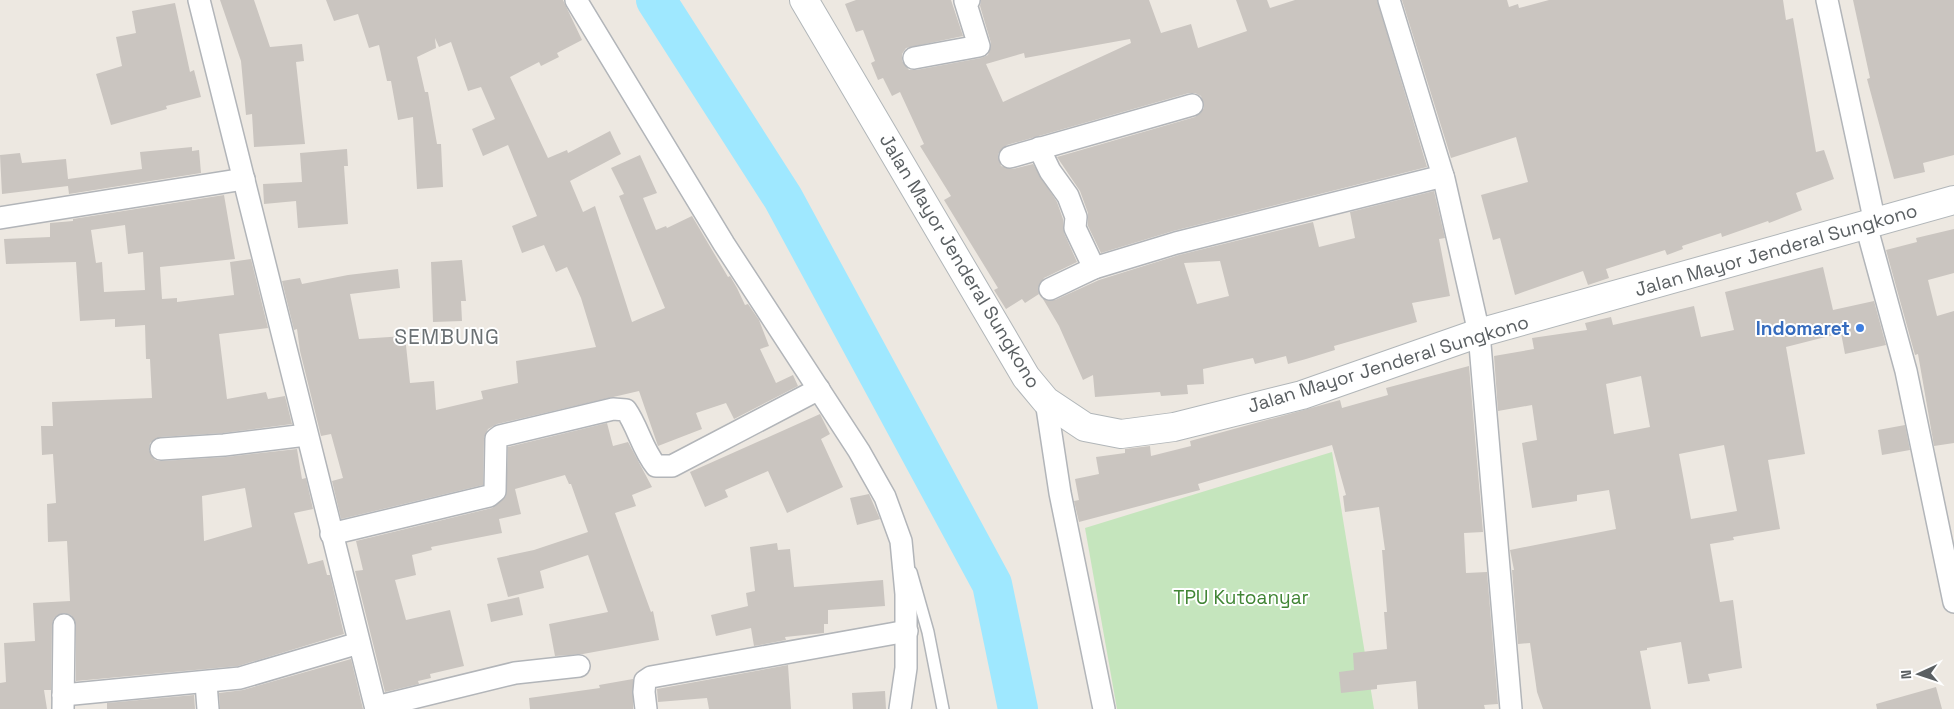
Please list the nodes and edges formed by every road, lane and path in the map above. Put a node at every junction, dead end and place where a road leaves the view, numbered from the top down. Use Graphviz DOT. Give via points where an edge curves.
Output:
graph roads {
  1 [pos="199,0"];
  2 [pos="576,0"];
  3 [pos="804,0"];
  4 [pos="969,0"];
  5 [pos="1389,0"];
  6 [pos="1827,0"];
  7 [pos="914,58"];
  8 [pos="1192,104"];
  9 [pos="1039,148"];
  10 [pos="1010,157"];
  11 [pos="1443,176"];
  12 [pos="244,179"];
  13 [pos="1954,200"];
  14 [pos="0,218"];
  15 [pos="1870,224"];
  16 [pos="1094,268"];
  17 [pos="1050,289"];
  18 [pos="1479,333"];
  19 [pos="819,389"];
  20 [pos="1046,401"];
  21 [pos="306,435"];
  22 [pos="161,449"];
  23 [pos="331,534"];
  24 [pos="1947,535"];
  25 [pos="900,541"];
  26 [pos="1954,602"];
  27 [pos="64,625"];
  28 [pos="907,631"];
  29 [pos="359,643"];
  30 [pos="579,666"];
  31 [pos="206,682"];
  32 [pos="63,702"];
  33 [pos="376,708"];
  34 [pos="208,709"];
  35 [pos="646,709"];
  36 [pos="900,709"];
  37 [pos="943,709"];
  38 [pos="1104,709"];
  39 [pos="1511,709"];
  1 -- 12 [label="street"];
  2 -- 19 [label="street" via="724,244"];
  3 -- 20 [label="main road, Jalan Mayor Jenderal Sungkono" via="1014,359"];
  4 -- 7 [label="street" via="965,1 979,46"];
  5 -- 11 [label="street"];
  6 -- 15 [label="street"];
  8 -- 9 [label="street"];
  9 -- 10 [label="street"];
  9 -- 16 [label="street" via="1050,172 1068,196 1076,217 1075,228"];
  11 -- 16 [label="street" via="1176,243"];
  11 -- 18 [label="street"];
  12 -- 14 [label="street"];
  12 -- 21 [label="street"];
  13 -- 15 [label="main road, Jalan Mayor Jenderal Sungkono"];
  15 -- 18 [label="main road, Jalan Mayor Jenderal Sungkono"];
  15 -- 24 [label="street"];
  16 -- 17 [label="street"];
  18 -- 20 [label="main road, Jalan Mayor Jenderal Sungkono" via="1302,395 1141,433 1120,434 1085,427"];
  18 -- 39 [label="street"];
  19 -- 23 [label="street" via="672,466 656,466 647,455 635,422 626,410 613,409 500,436 496,439 495,448 495,491 490,496"];
  19 -- 25 [label="street" via="885,497"];
  20 -- 38 [label="street" via="1060,493"];
  21 -- 22 [label="street"];
  21 -- 23 [label="street"];
  23 -- 29 [label="street"];
  24 -- 26 [label="street"];
  25 -- 28 [label="street"];
  25 -- 37 [label="lane" via="928,632"];
  27 -- 32 [label="street"];
  28 -- 35 [label="street" via="651,677 645,681 644,687"];
  28 -- 36 [label="street"];
  29 -- 31 [label="street" via="254,674"];
  29 -- 33 [label="street"];
  30 -- 33 [label="street" via="515,672"];
  31 -- 32 [label="street"];
  31 -- 34 [label="street"];
}
